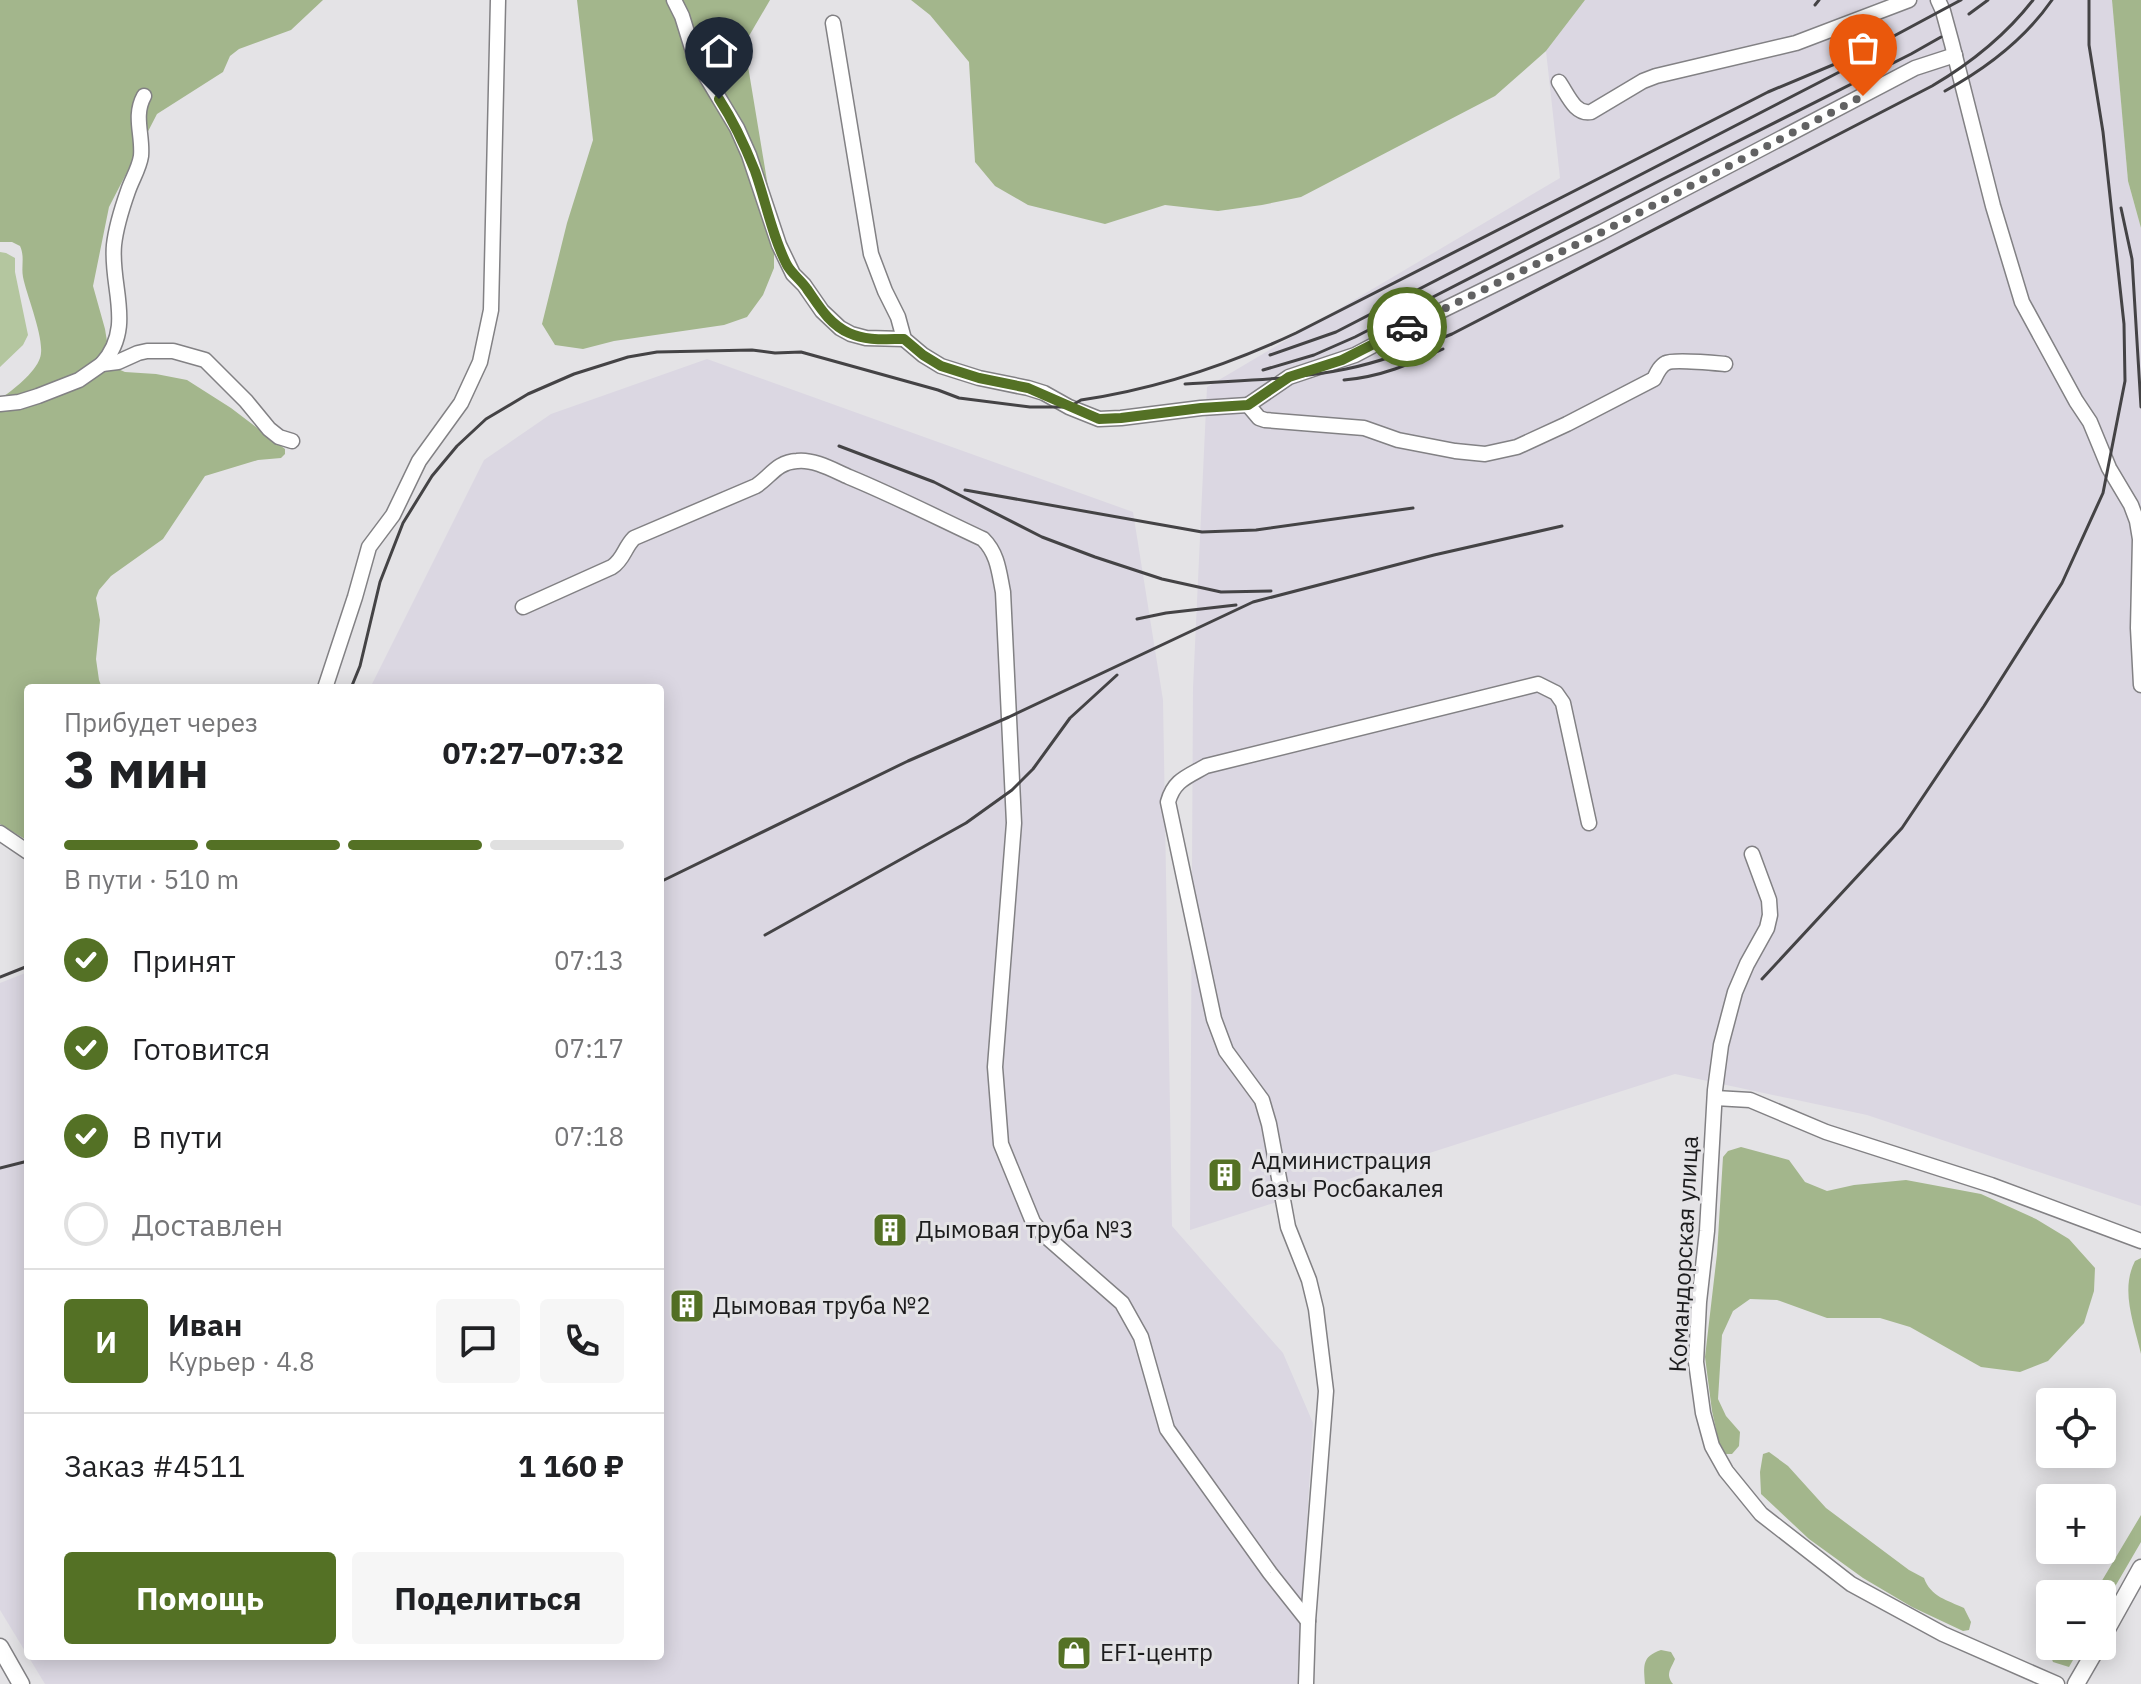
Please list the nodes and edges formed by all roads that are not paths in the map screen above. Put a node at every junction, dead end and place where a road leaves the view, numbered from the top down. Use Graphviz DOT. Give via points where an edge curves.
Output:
graph roads {
  1 [pos="498,0"];
  2 [pos="674,0"];
  3 [pos="1909,0"];
  4 [pos="1938,0"];
  5 [pos="833,23"];
  6 [pos="1955,55"];
  7 [pos="1559,82"];
  8 [pos="144,96"];
  9 [pos="904,339"];
  10 [pos="102,364"];
  11 [pos="1725,364"];
  12 [pos="0,404"];
  13 [pos="1248,405"];
  14 [pos="292,441"];
  15 [pos="523,607"];
  16 [pos="326,684"];
  17 [pos="2141,685"];
  18 [pos="1589,823"];
  19 [pos="0,833"];
  20 [pos="24,849"];
  21 [pos="1752,854"];
  22 [pos="1715,1098"];
  23 [pos="2141,1241"];
  24 [pos="2141,1568"];
  25 [pos="2116,1613"];
  26 [pos="1308,1621"];
  27 [pos="0,1647"];
  28 [pos="2090,1660"];
  29 [pos="21,1684"];
  30 [pos="1306,1684"];
  31 [pos="2057,1684"];
  32 [pos="2076,1684"];
  1 -- 16 [label="street" via="491,310 480,362 461,403 419,461 393,515 369,547"];
  2 -- 9 [label="street" via="695,58 737,128 793,274 840,328 866,338"];
  3 -- 7 [label="street" via="1796,43 1656,76 1591,112 1579,111"];
  4 -- 6 [label="street"];
  5 -- 9 [label="street" via="871,254"];
  6 -- 13 [label="street" via="1915,68 1355,355 1289,377"];
  6 -- 17 [label="street" via="2022,302 2090,422 2137,521"];
  8 -- 10 [label="street" via="138,108 139,166 114,247 119,329"];
  9 -- 13 [label="street" via="941,366 1028,388 1099,419"];
  10 -- 12 [label="street" via="49,392"];
  10 -- 14 [label="street" via="147,351 205,360 269,429"];
  11 -- 13 [label="street" via="1667,362 1654,379 1590,412 1517,447 1485,454 1398,440 1364,428 1265,420"];
  15 -- 26 [label="street" via="612,567 634,538 756,486 773,469 800,460 896,497 990,546 1003,592 1014,823 995,1067 1001,1144 1033,1222 1127,1309 1141,1337 1167,1429"];
  18 -- 26 [label="street" via="1563,703 1538,684 1206,766 1171,790 1168,802 1214,1019 1226,1051 1262,1100 1288,1227 1316,1309 1326,1391"];
  19 -- 20 [label="street"];
  21 -- 22 [label="street, Командорская улица" via="1770,915 1735,992"];
  22 -- 23 [label="street" via="1750,1100 1826,1132"];
  22 -- 31 [label="street, Командорская улица" via="1696,1362 1712,1446 1726,1471 1761,1514 1851,1584 1943,1634"];
  24 -- 25 [label="main road"];
  26 -- 30 [label="street"];
  27 -- 29 [label="main road"];
  28 -- 32 [label="main road"];
}
